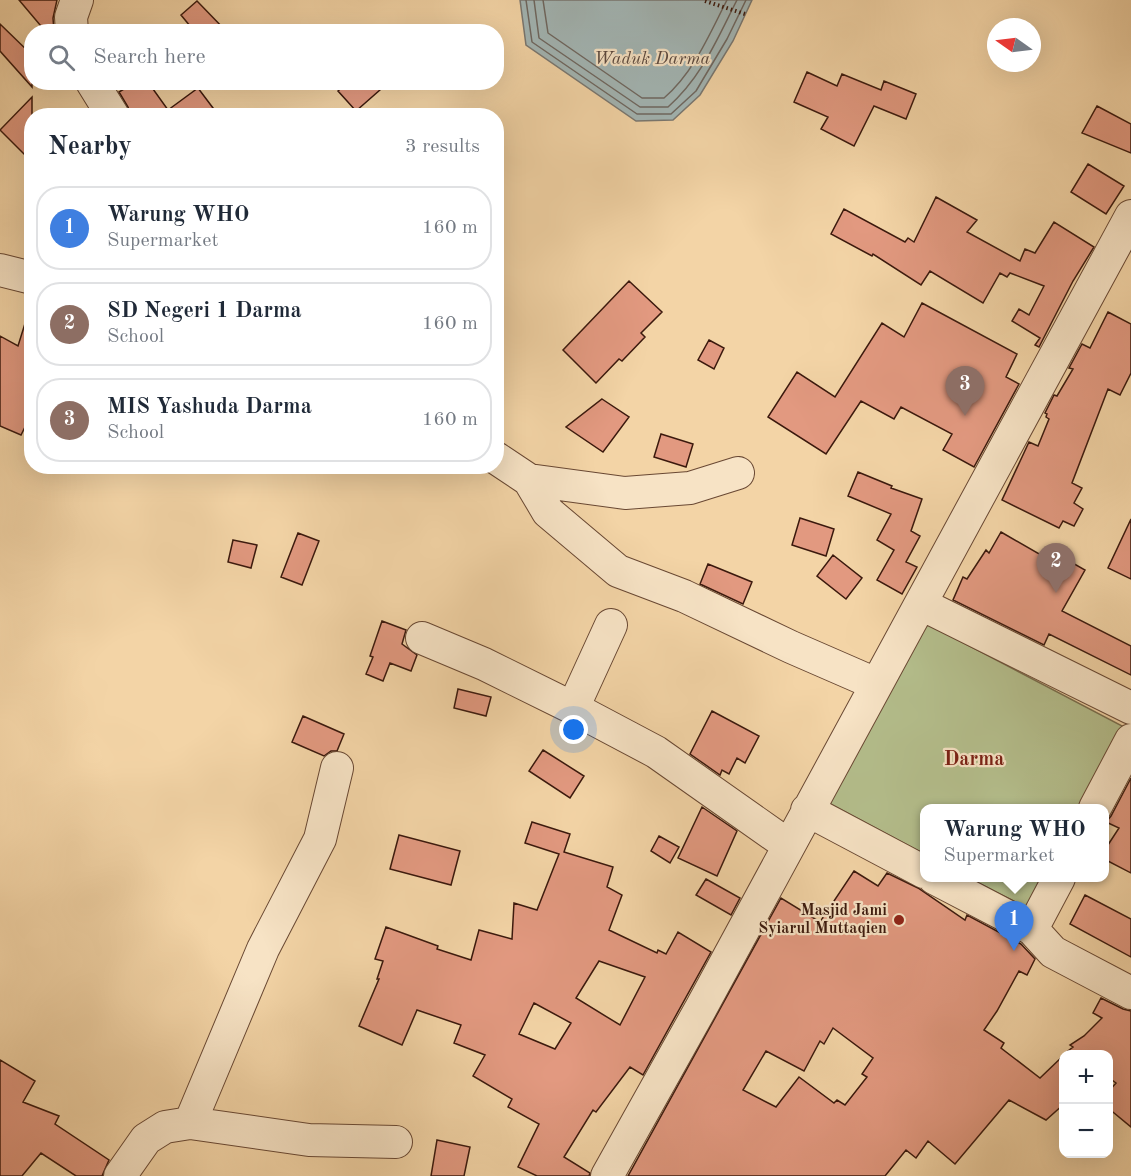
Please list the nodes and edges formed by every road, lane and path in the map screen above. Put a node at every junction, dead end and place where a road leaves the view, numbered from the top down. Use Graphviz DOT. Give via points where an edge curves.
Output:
graph roads {
  1 [pos="77,0"];
  2 [pos="705,2"];
  3 [pos="745,14"];
  4 [pos="71,24"];
  5 [pos="97,90"];
  6 [pos="108,108"];
  7 [pos="1131,216"];
  8 [pos="0,270"];
  9 [pos="24,276"];
  10 [pos="504,463"];
  11 [pos="738,473"];
  12 [pos="529,480"];
  13 [pos="921,604"];
  14 [pos="611,625"];
  15 [pos="422,638"];
  16 [pos="876,684"];
  17 [pos="573,708"];
  18 [pos="1131,708"];
  19 [pos="1131,740"];
  20 [pos="337,768"];
  21 [pos="1097,804"];
  22 [pos="807,810"];
  23 [pos="788,845"];
  24 [pos="920,870"];
  25 [pos="942,882"];
  26 [pos="1057,882"];
  27 [pos="1032,929"];
  28 [pos="1131,993"];
  29 [pos="190,1123"];
  30 [pos="396,1142"];
  31 [pos="120,1176"];
  32 [pos="607,1176"];
  1 -- 4 [label="street"];
  2 -- 3 [label="path"];
  5 -- 6 [label="street"];
  7 -- 13 [label="street"];
  8 -- 9 [label="street"];
  10 -- 12 [label="street"];
  11 -- 12 [label="street" via="690,488 625,493"];
  12 -- 16 [label="street" via="548,512 618,571 684,596"];
  13 -- 16 [label="street"];
  13 -- 18 [label="street"];
  14 -- 17 [label="street"];
  15 -- 17 [label="street"];
  16 -- 22 [label="street"];
  17 -- 23 [label="street" via="656,752"];
  19 -- 21 [label="street"];
  20 -- 29 [label="street" via="320,839 263,949"];
  22 -- 23 [label="street"];
  22 -- 24 [label="street"];
  23 -- 32 [label="street"];
  25 -- 27 [label="street"];
  26 -- 27 [label="street"];
  27 -- 28 [label="street" via="1053,952"];
  29 -- 30 [label="street" via="309,1140"];
  29 -- 31 [label="street" via="165,1127 146,1139"];
}
